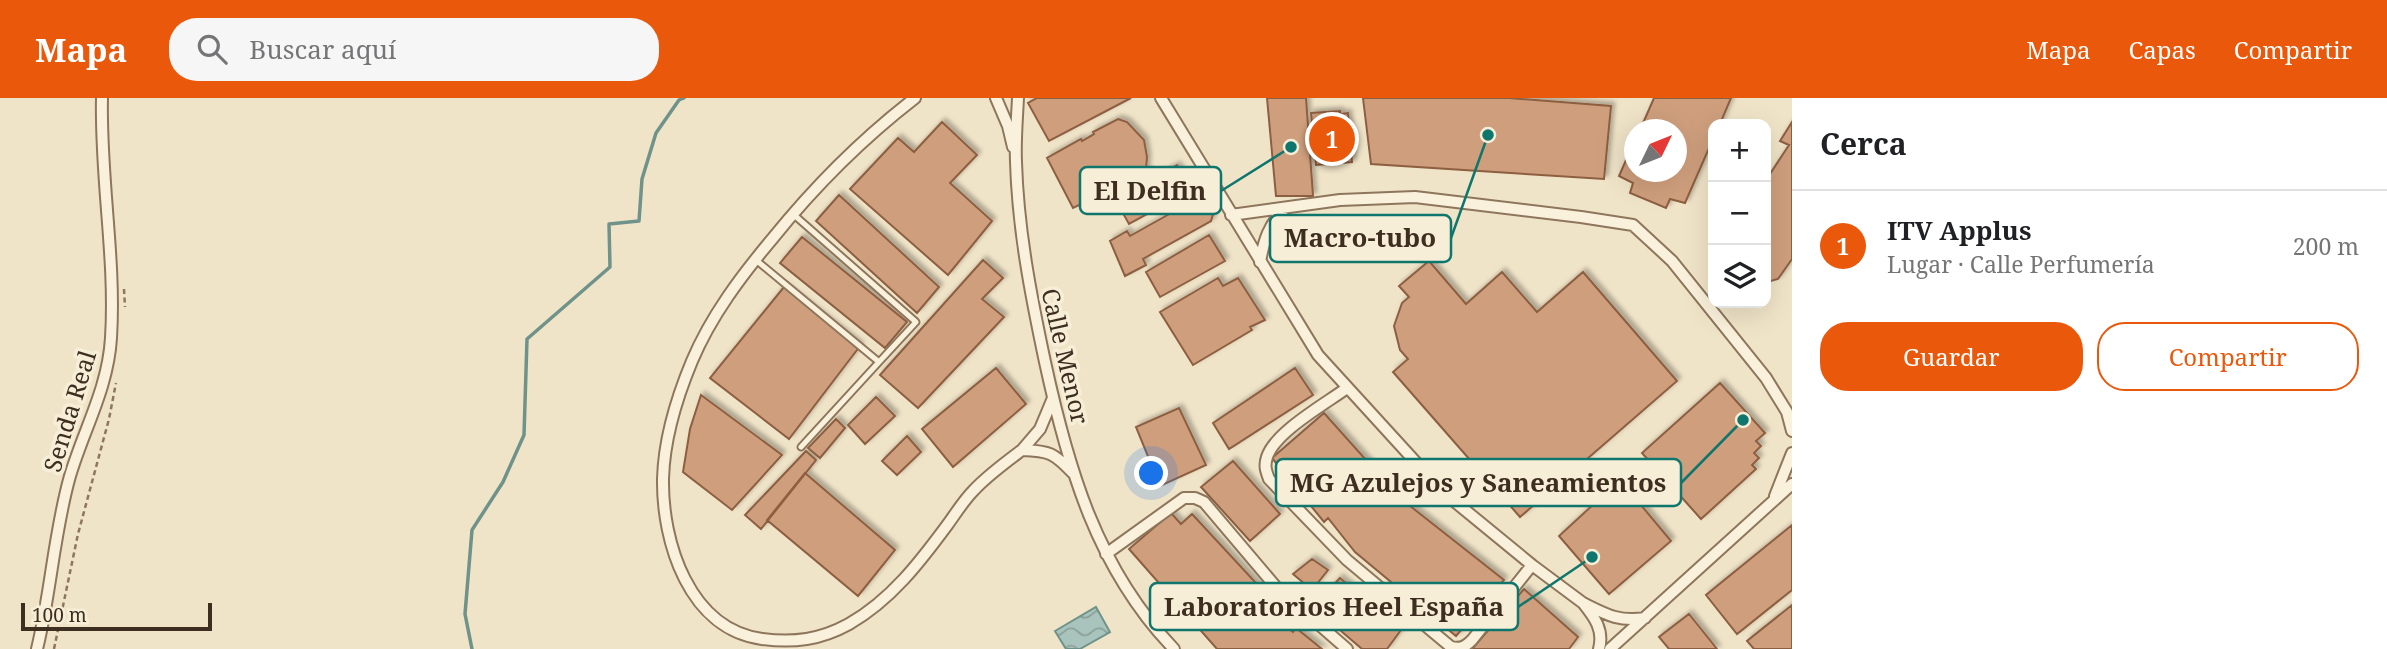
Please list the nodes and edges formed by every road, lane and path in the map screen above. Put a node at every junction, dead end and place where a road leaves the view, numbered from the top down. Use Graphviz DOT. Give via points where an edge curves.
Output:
graph roads {
  1 [pos="102,98"];
  2 [pos="915,98"];
  3 [pos="996,98"];
  4 [pos="1018,98"];
  5 [pos="1161,98"];
  6 [pos="1016,160"];
  7 [pos="1285,208"];
  8 [pos="793,214"];
  9 [pos="1231,215"];
  10 [pos="755,259"];
  11 [pos="1260,262"];
  12 [pos="879,362"];
  13 [pos="1347,388"];
  14 [pos="1053,398"];
  15 [pos="1792,431"];
  16 [pos="801,447"];
  17 [pos="1022,450"];
  18 [pos="1792,453"];
  19 [pos="1073,473"];
  20 [pos="1792,484"];
  21 [pos="1792,492"];
  22 [pos="1774,500"];
  23 [pos="1106,554"];
  24 [pos="1532,565"];
  25 [pos="1583,603"];
  26 [pos="1645,618"];
  27 [pos="37,649"];
  28 [pos="1174,649"];
  29 [pos="1347,649"];
  30 [pos="1599,649"];
  31 [pos="1610,649"];
  1 -- 27 [label="street, Senda Real" via="111,339 101,394 66,491"];
  2 -- 8 [label="street" via="886,120"];
  3 -- 6 [label="street, Calle Menor"];
  4 -- 6 [label="street, Calle Menor"];
  5 -- 9 [label="street"];
  6 -- 14 [label="street, Calle Menor" via="1027,280"];
  7 -- 9 [label="street"];
  7 -- 11 [label="street" via="1263,240"];
  7 -- 15 [label="street" via="1340,200 1415,198 1633,225 1672,261 1766,378 1787,412"];
  8 -- 10 [label="street"];
  8 -- 12 [label="lane" via="916,322"];
  9 -- 11 [label="street"];
  10 -- 12 [label="lane"];
  10 -- 17 [label="street" via="693,359 669,436 663,477 665,514 685,582 705,609 727,627 752,637 788,642 818,638 849,624 912,573 973,491"];
  11 -- 13 [label="street" via="1318,355"];
  12 -- 16 [label="lane"];
  13 -- 24 [label="street" via="1443,492"];
  13 -- 24 [label="street" via="1286,433 1267,456 1265,467 1269,479 1347,560 1458,649 1472,640"];
  14 -- 17 [label="street" via="1040,429"];
  14 -- 19 [label="street, Calle Menor"];
  17 -- 19 [label="street" via="1046,451"];
  18 -- 22 [label="street"];
  19 -- 23 [label="street, Calle Menor"];
  20 -- 22 [label="street"];
  21 -- 22 [label="street"];
  22 -- 26 [label="street"];
  23 -- 28 [label="street, Calle Menor" via="1130,596"];
  23 -- 29 [label="street" via="1184,498 1195,498 1204,502 1276,587"];
  24 -- 25 [label="street"];
  25 -- 26 [label="street" via="1627,621"];
  25 -- 30 [label="street" via="1598,622"];
  26 -- 31 [label="street"];
}
